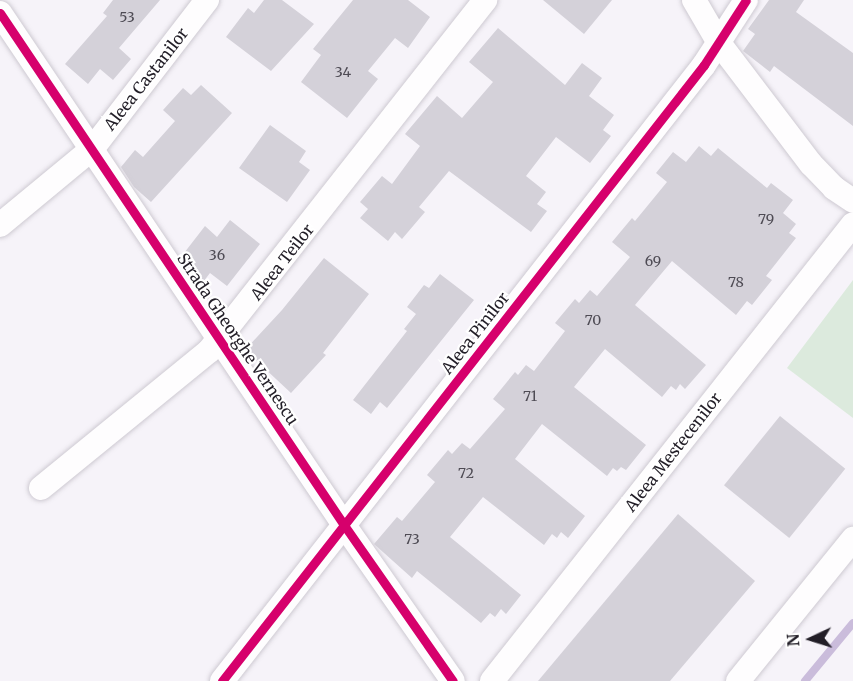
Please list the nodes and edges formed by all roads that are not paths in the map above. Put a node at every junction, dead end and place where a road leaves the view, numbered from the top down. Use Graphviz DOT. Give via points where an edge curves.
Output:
graph roads {
  1 [pos="207,0"];
  2 [pos="485,0"];
  3 [pos="693,0"];
  4 [pos="746,0"];
  5 [pos="0,13"];
  6 [pos="719,43"];
  7 [pos="93,147"];
  8 [pos="853,201"];
  9 [pos="853,224"];
  10 [pos="0,225"];
  11 [pos="220,340"];
  12 [pos="41,488"];
  13 [pos="344,525"];
  14 [pos="853,539"];
  15 [pos="222,681"];
  16 [pos="453,681"];
  17 [pos="492,681"];
  18 [pos="738,681"];
  1 -- 7 [label="street, Aleea Castanilor"];
  2 -- 11 [label="street, Aleea Teilor"];
  3 -- 6 [label="street"];
  4 -- 6 [label="street, Aleea Pinilor"];
  5 -- 7 [label="street, Strada Gheorghe Vernescu"];
  6 -- 8 [label="street" via="812,164 834,188"];
  6 -- 13 [label="street, Aleea Pinilor"];
  7 -- 10 [label="street, Aleea Castanilor"];
  7 -- 11 [label="street, Strada Gheorghe Vernescu"];
  9 -- 17 [label="street, Aleea Mestecenilor"];
  11 -- 12 [label="street, Aleea Teilor"];
  11 -- 13 [label="street, Strada Gheorghe Vernescu"];
  13 -- 15 [label="street, Aleea Pinilor"];
  13 -- 16 [label="street, Strada Gheorghe Vernescu"];
  14 -- 18 [label="street"];
}
